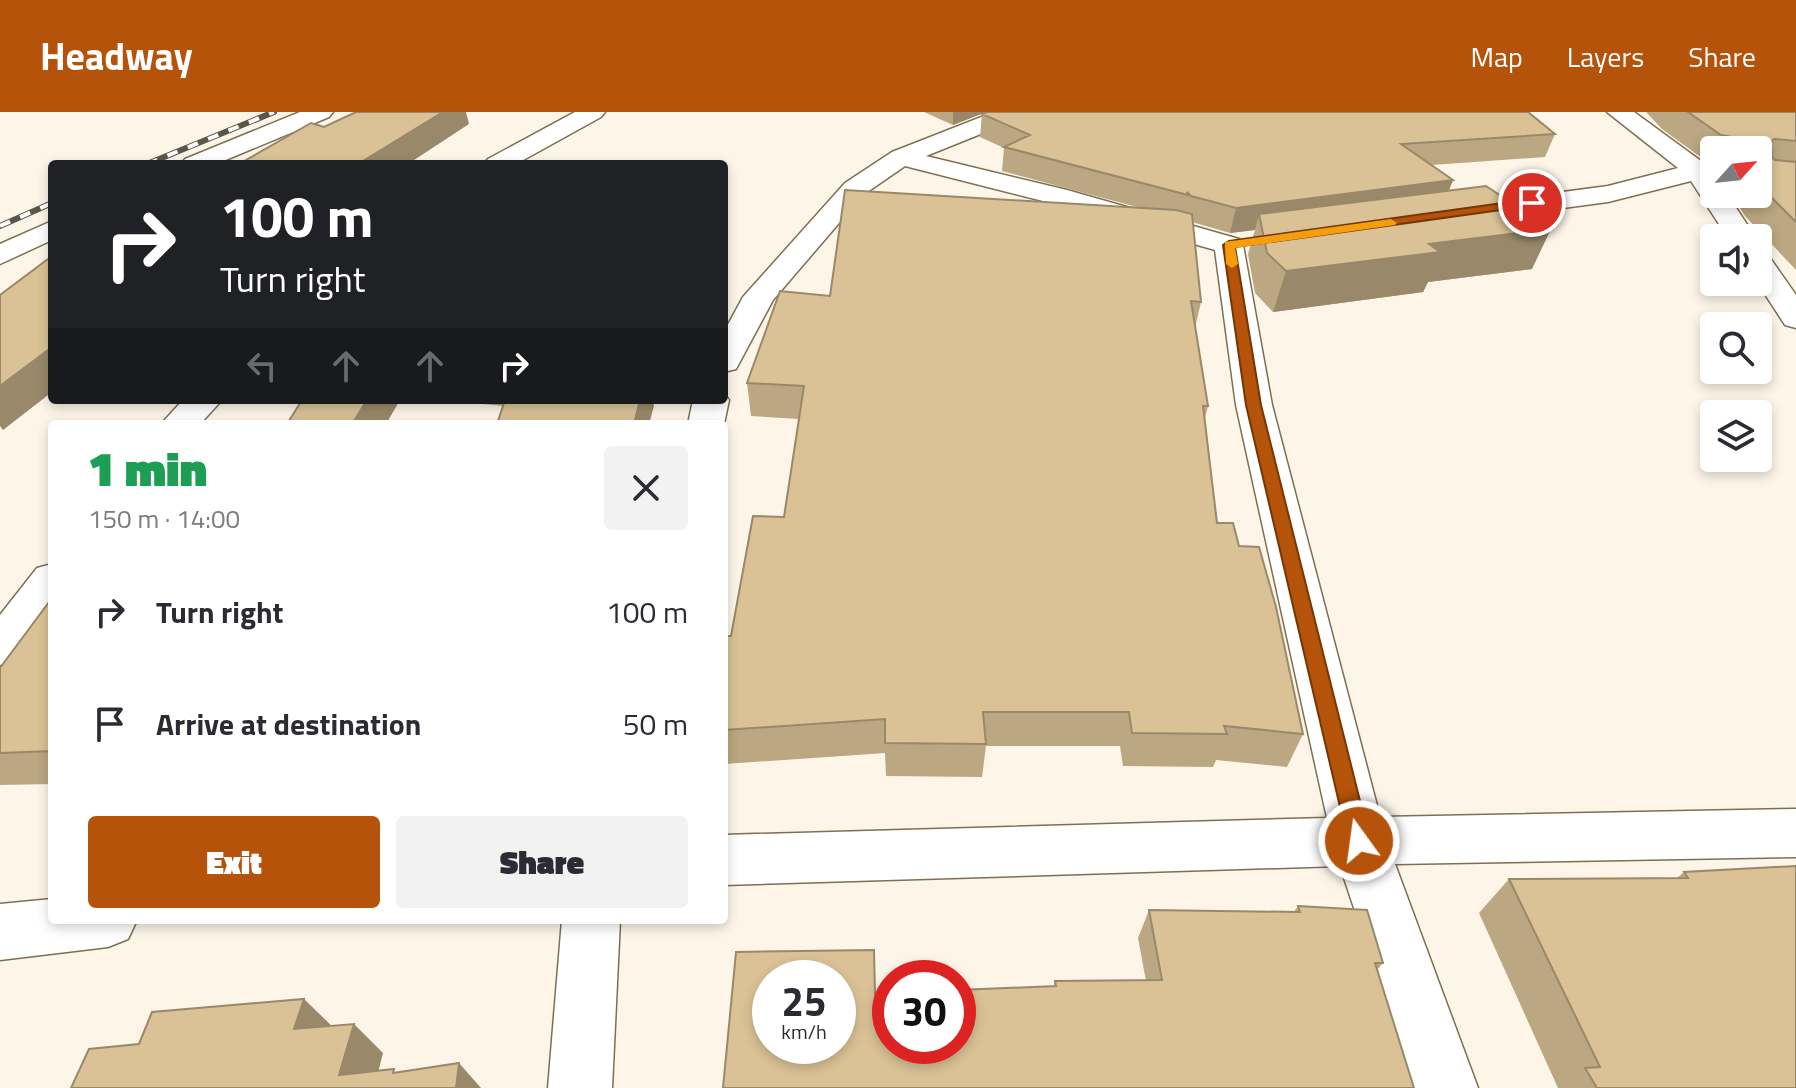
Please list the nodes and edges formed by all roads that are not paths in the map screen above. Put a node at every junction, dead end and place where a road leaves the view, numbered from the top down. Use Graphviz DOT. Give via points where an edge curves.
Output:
graph roads {
  1 [pos="321,112"];
  2 [pos="593,112"];
  3 [pos="1015,112"];
  4 [pos="1619,112"];
  5 [pos="901,157"];
  6 [pos="204,160"];
  7 [pos="504,160"];
  8 [pos="1700,168"];
  9 [pos="1700,173"];
  10 [pos="1431,217"];
  11 [pos="48,231"];
  12 [pos="0,255"];
  13 [pos="1772,282"];
  14 [pos="1796,318"];
  15 [pos="728,355"];
  16 [pos="200,404"];
  17 [pos="183,420"];
  18 [pos="48,584"];
  19 [pos="0,648"];
  20 [pos="1796,833"];
  21 [pos="1359,841"];
  22 [pos="728,860"];
  23 [pos="72,924"];
  24 [pos="591,924"];
  25 [pos="0,932"];
  26 [pos="580,1088"];
  27 [pos="1446,1088"];
  1 -- 6 [label="street"];
  2 -- 7 [label="street"];
  3 -- 5 [label="street"];
  4 -- 8 [label="street"];
  5 -- 15 [label="street" via="854,189 799,250 759,297"];
  5 -- 21 [label="street" via="1244,243 1254,405"];
  9 -- 10 [label="street" via="1608,194"];
  11 -- 12 [label="street"];
  13 -- 14 [label="street"];
  16 -- 17 [label="street"];
  18 -- 19 [label="street"];
  20 -- 21 [label="street"];
  21 -- 22 [label="street"];
  21 -- 27 [label="street"];
  23 -- 25 [label="street"];
  24 -- 26 [label="street"];
}
